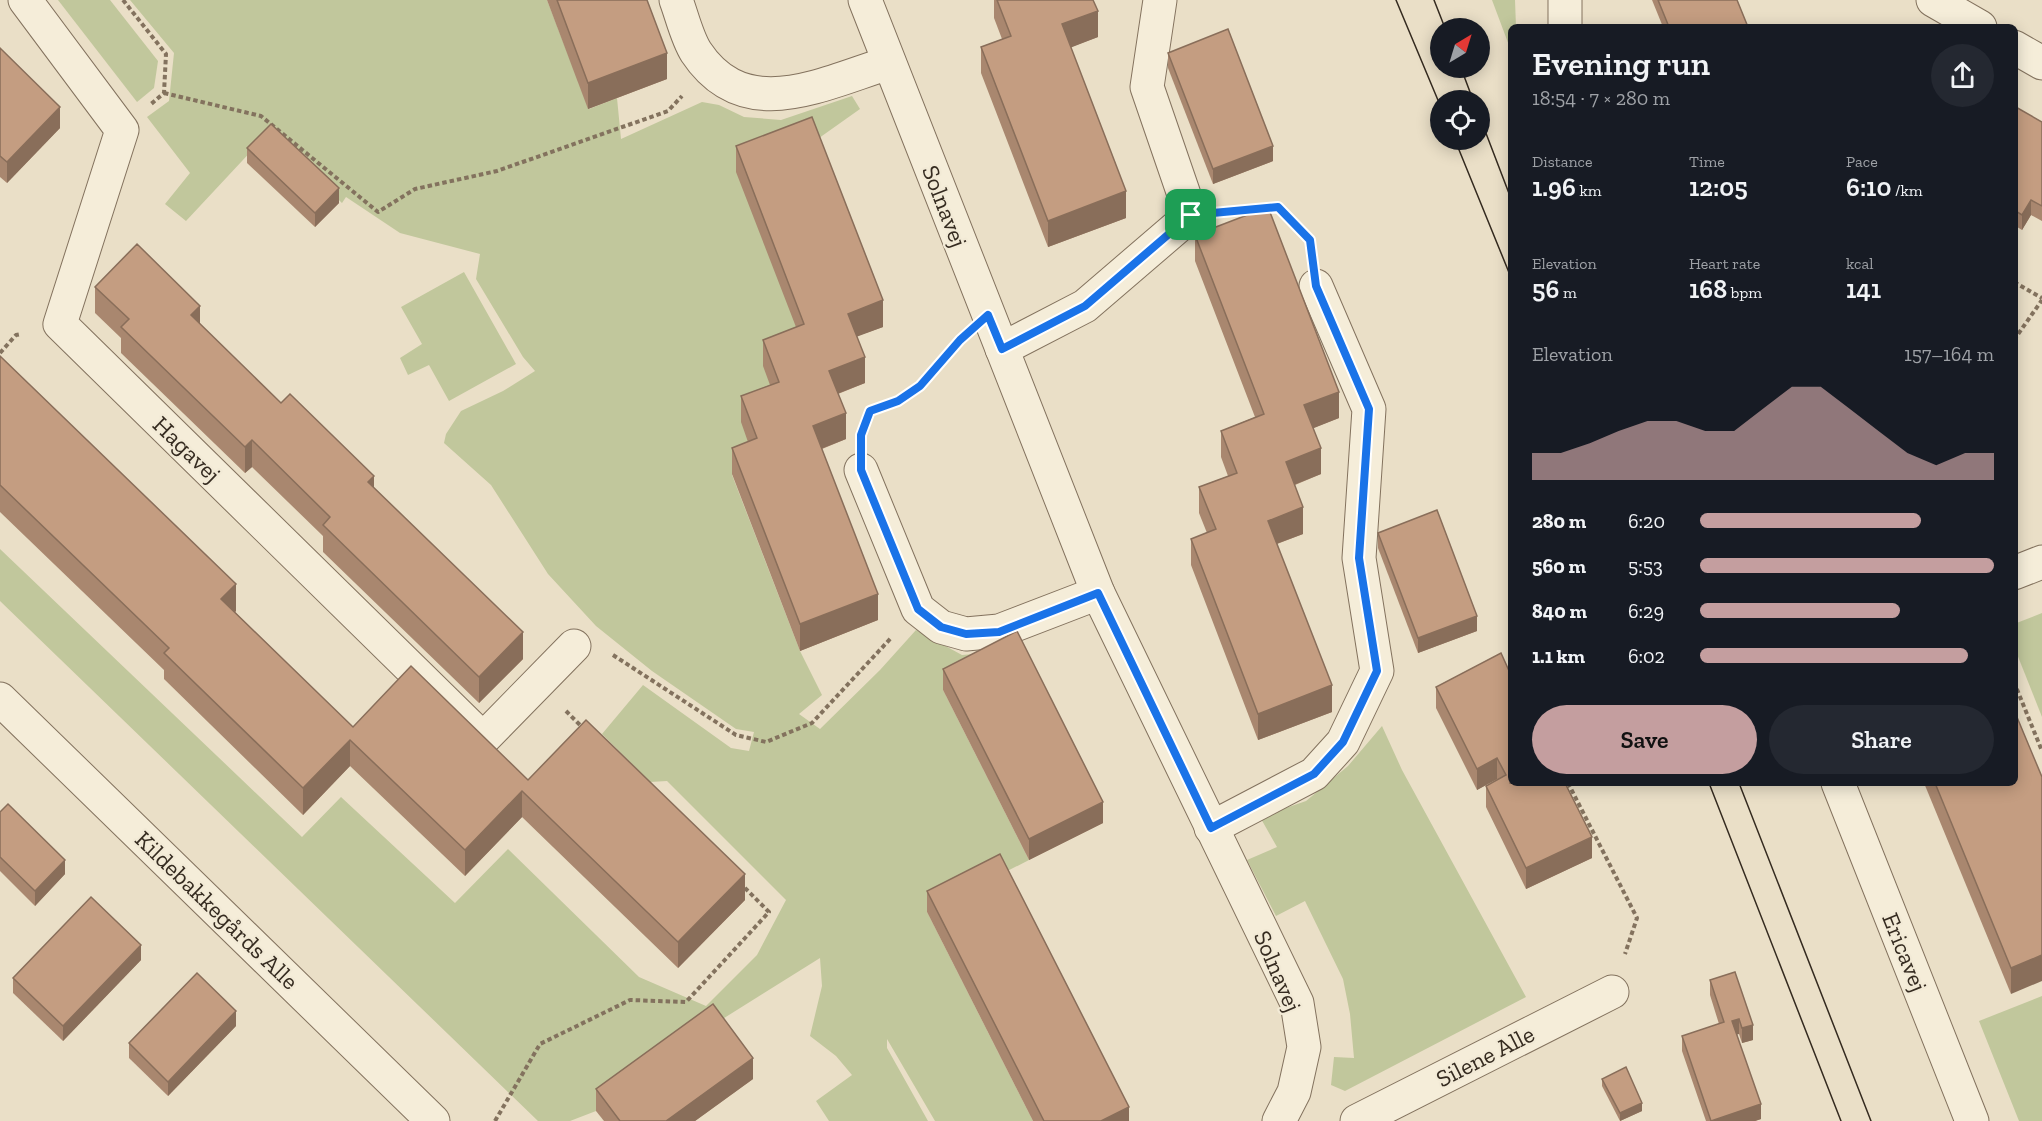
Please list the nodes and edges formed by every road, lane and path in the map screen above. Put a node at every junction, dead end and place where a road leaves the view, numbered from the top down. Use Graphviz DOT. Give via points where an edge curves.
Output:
graph roads {
  1 [pos="25,0"];
  2 [pos="123,0"];
  3 [pos="676,0"];
  4 [pos="865,0"];
  5 [pos="1160,0"];
  6 [pos="1565,0"];
  7 [pos="1932,0"];
  8 [pos="1565,24"];
  9 [pos="1975,24"];
  10 [pos="2018,49"];
  11 [pos="889,63"];
  12 [pos="2042,63"];
  13 [pos="709,67"];
  14 [pos="164,93"];
  15 [pos="122,130"];
  16 [pos="1191,215"];
  17 [pos="2018,284"];
  18 [pos="1316,286"];
  19 [pos="2042,299"];
  20 [pos="988,315"];
  21 [pos="2018,334"];
  22 [pos="1002,349"];
  23 [pos="861,470"];
  24 [pos="1098,593"];
  25 [pos="918,609"];
  26 [pos="574,645"];
  27 [pos="538,683"];
  28 [pos="2018,692"];
  29 [pos="0,699"];
  30 [pos="587,732"];
  31 [pos="2042,751"];
  32 [pos="1570,786"];
  33 [pos="1839,786"];
  34 [pos="1211,828"];
  35 [pos="736,879"];
  36 [pos="1612,992"];
  37 [pos="433,1121"];
  38 [pos="495,1121"];
  39 [pos="1279,1121"];
  40 [pos="1357,1121"];
  41 [pos="1972,1121"];
  1 -- 15 [label="street"];
  2 -- 14 [label="path" via="166,54"];
  3 -- 13 [label="street" via="695,51"];
  4 -- 11 [label="street, Solnavej"];
  5 -- 16 [label="street" via="1147,87"];
  6 -- 8 [label="street"];
  7 -- 9 [label="street"];
  10 -- 12 [label="street"];
  11 -- 13 [label="street" via="782,95 752,94 720,80"];
  11 -- 20 [label="street, Solnavej"];
  13 -- 14 [label="path" via="668,111 498,171 415,189 378,212 261,116"];
  14 -- 15 [label="path"];
  15 -- 27 [label="street, Hagavej" via="60,324 483,739"];
  16 -- 18 [label="path" via="1278,207 1310,240"];
  16 -- 22 [label="street" via="1085,306"];
  17 -- 19 [label="path"];
  18 -- 34 [label="street" via="1369,409 1359,558 1377,671 1343,742 1314,774"];
  19 -- 21 [label="path"];
  20 -- 22 [label="street, Solnavej"];
  20 -- 23 [label="path" via="920,386 898,401 870,411 861,435"];
  22 -- 24 [label="street, Solnavej"];
  23 -- 25 [label="street"];
  24 -- 25 [label="street" via="999,632 966,634 941,627"];
  24 -- 34 [label="street, Solnavej"];
  25 -- 26 [label="path" via="812,723 766,742 736,735 619,657"];
  26 -- 27 [label="street, Hagavej"];
  27 -- 30 [label="path"];
  28 -- 31 [label="path"];
  29 -- 37 [label="street, Kildebakkegårds Alle"];
  32 -- 36 [label="path" via="1637,918"];
  33 -- 41 [label="street, Ericavej"];
  34 -- 39 [label="street, Solnavej" via="1297,1003 1304,1047 1294,1092"];
  35 -- 38 [label="path" via="769,912 686,1002 630,1000 540,1044"];
  36 -- 40 [label="street, Silene Alle"];
}
